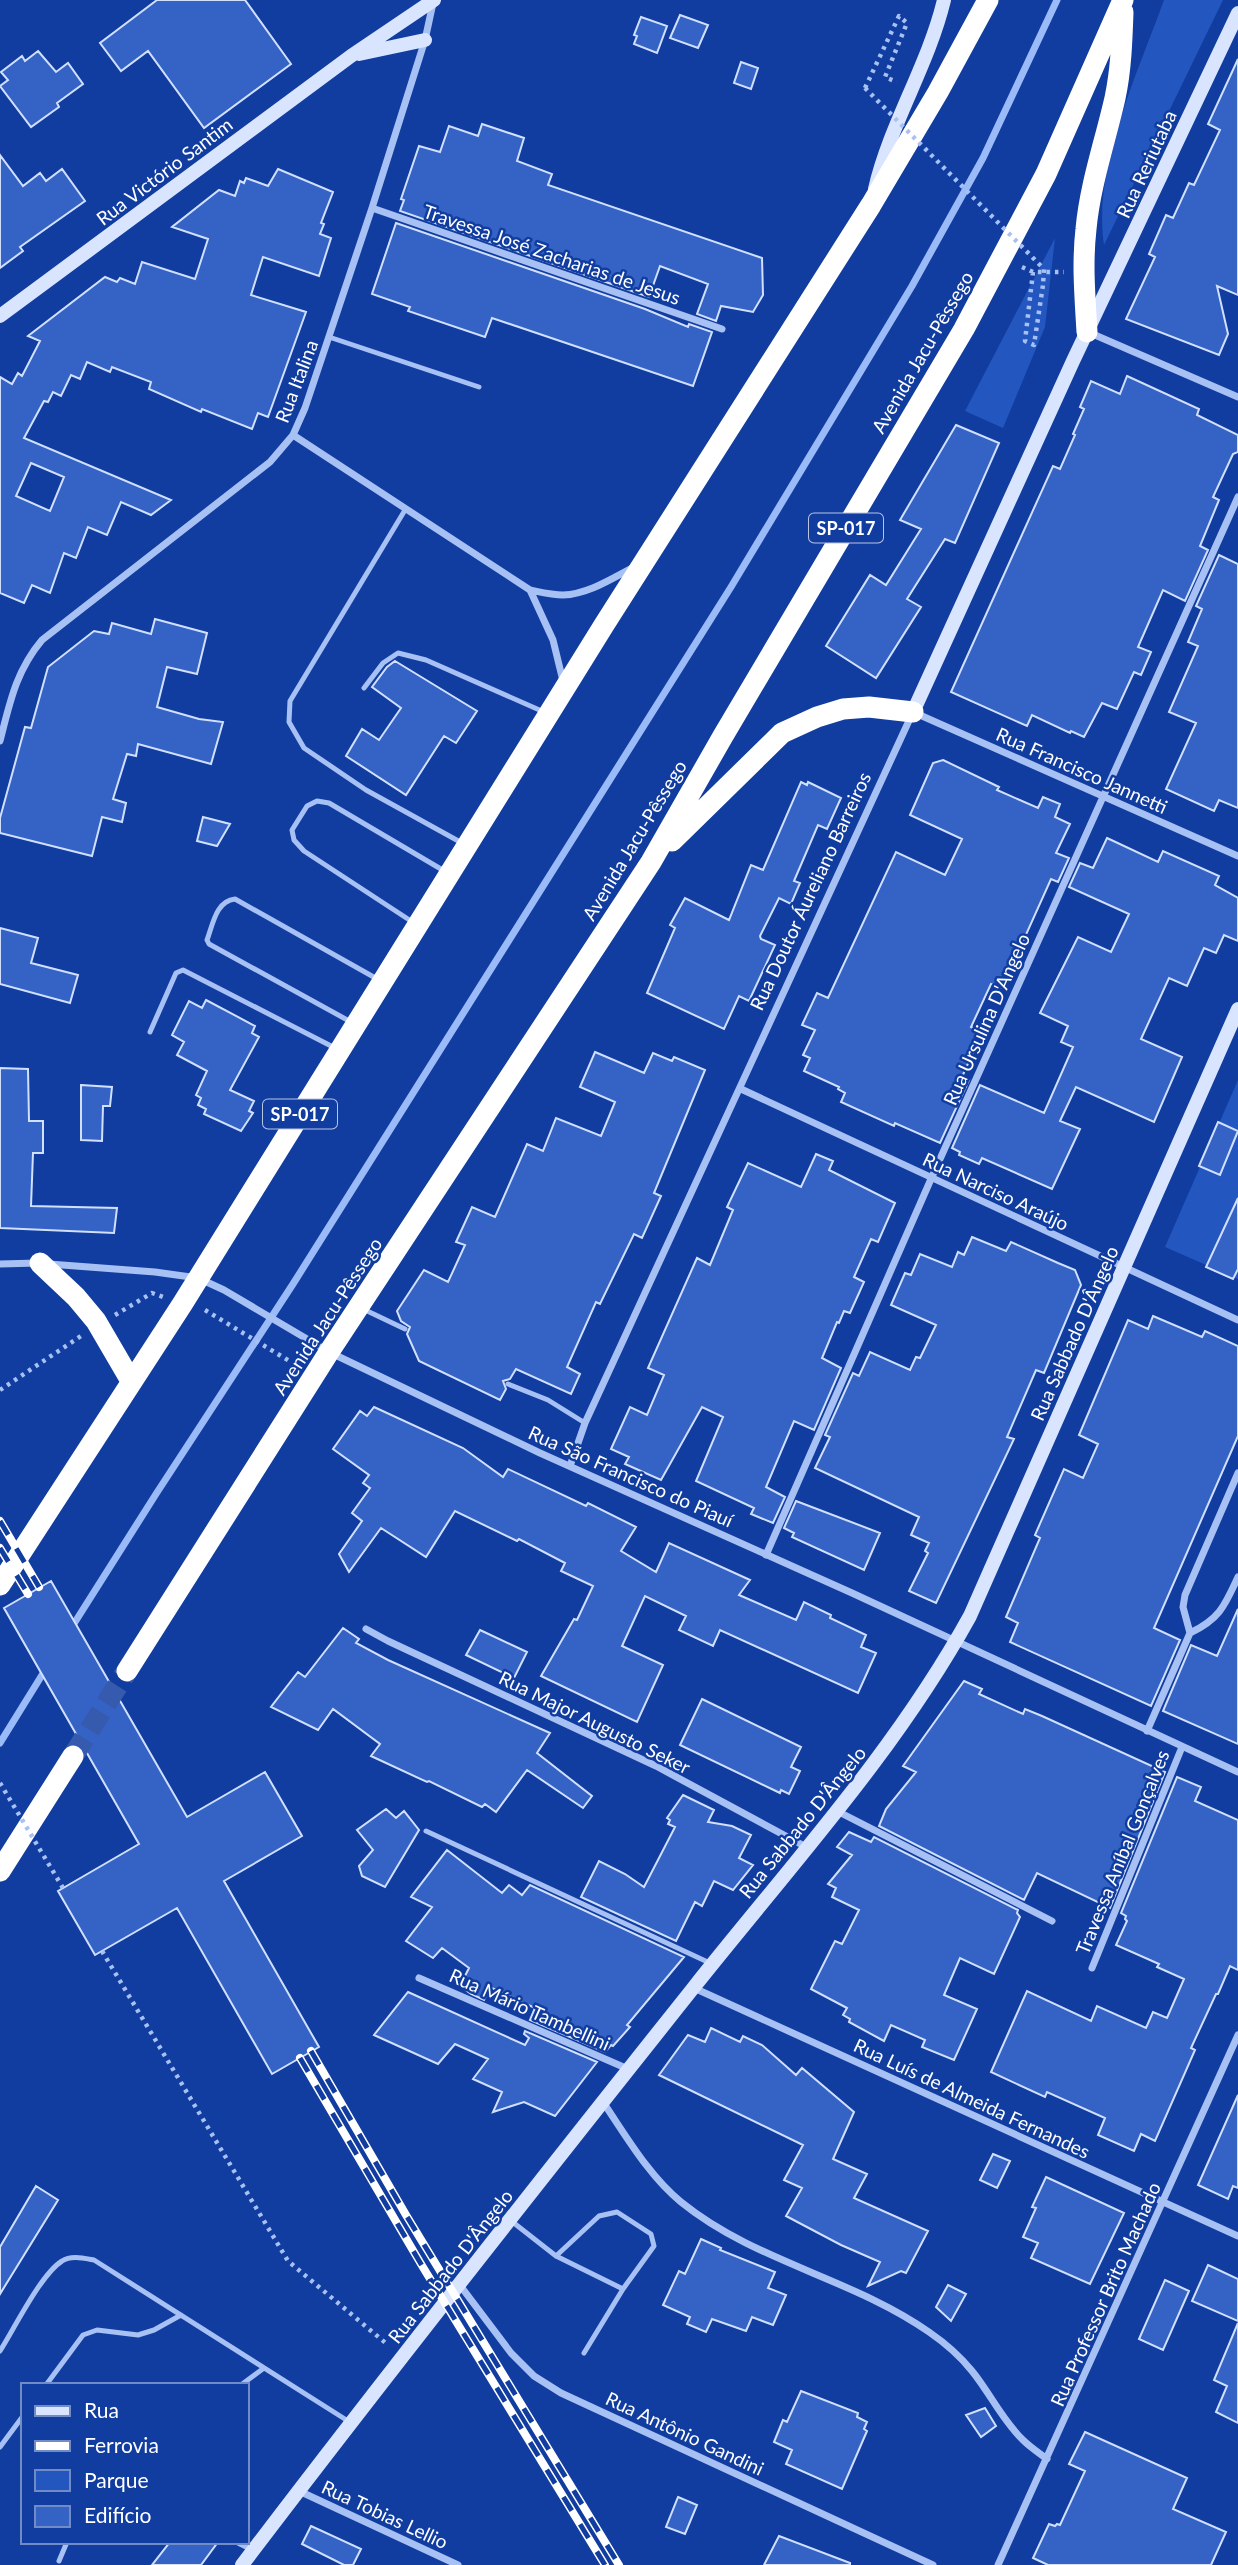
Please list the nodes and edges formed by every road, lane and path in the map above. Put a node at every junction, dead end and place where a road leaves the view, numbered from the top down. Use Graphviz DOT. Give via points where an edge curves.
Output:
graph roads {
  1 [pos="944,0"];
  2 [pos="988,0"];
  3 [pos="1123,0"];
  4 [pos="434,1"];
  5 [pos="1238,13"];
  6 [pos="425,40"];
  7 [pos="351,56"];
  8 [pos="885,78"];
  9 [pos="871,205"];
  10 [pos="372,208"];
  11 [pos="1002,259"];
  12 [pos="1033,272"];
  13 [pos="1083,272"];
  14 [pos="0,316"];
  15 [pos="722,329"];
  16 [pos="1087,332"];
  17 [pos="329,337"];
  18 [pos="479,387"];
  19 [pos="1238,397"];
  20 [pos="293,435"];
  21 [pos="1238,497"];
  22 [pos="405,510"];
  23 [pos="648,559"];
  24 [pos="530,590"];
  25 [pos="363,688"];
  26 [pos="565,691"];
  27 [pos="913,712"];
  28 [pos="550,715"];
  29 [pos="0,741"];
  30 [pos="1105,797"];
  31 [pos="467,845"];
  32 [pos="1238,856"];
  33 [pos="651,862"];
  34 [pos="449,874"];
  35 [pos="417,925"];
  36 [pos="382,982"];
  37 [pos="1238,1009"];
  38 [pos="355,1024"];
  39 [pos="150,1032"];
  40 [pos="339,1050"];
  41 [pos="741,1089"];
  42 [pos="931,1179"];
  43 [pos="40,1263"];
  44 [pos="0,1264"];
  45 [pos="1124,1268"];
  46 [pos="198,1278"];
  47 [pos="359,1307"];
  48 [pos="1238,1320"];
  49 [pos="236,1328"];
  50 [pos="405,1329"];
  51 [pos="329,1352"];
  52 [pos="278,1353"];
  53 [pos="131,1381"];
  54 [pos="508,1384"];
  55 [pos="585,1423"];
  56 [pos="570,1466"];
  57 [pos="1238,1473"];
  58 [pos="766,1555"];
  59 [pos="1238,1577"];
  60 [pos="0,1585"];
  61 [pos="366,1629"];
  62 [pos="1190,1633"];
  63 [pos="956,1642"];
  64 [pos="127,1671"];
  65 [pos="1147,1731"];
  66 [pos="1182,1747"];
  67 [pos="74,1755"];
  68 [pos="1238,1772"];
  69 [pos="0,1783"];
  70 [pos="837,1811"];
  71 [pos="426,1831"];
  72 [pos="809,1848"];
  73 [pos="0,1871"];
  74 [pos="63,1888"];
  75 [pos="1052,1922"];
  76 [pos="102,1951"];
  77 [pos="712,1964"];
  78 [pos="1092,1968"];
  79 [pos="419,1978"];
  80 [pos="694,1987"];
  81 [pos="1238,2035"];
  82 [pos="629,2069"];
  83 [pos="603,2102"];
  84 [pos="1164,2203"];
  85 [pos="510,2220"];
  86 [pos="1238,2236"];
  87 [pos="556,2256"];
  88 [pos="460,2284"];
  89 [pos="623,2289"];
  90 [pos="181,2315"];
  91 [pos="0,2351"];
  92 [pos="584,2353"];
  93 [pos="402,2357"];
  94 [pos="264,2368"];
  95 [pos="47,2383"];
  96 [pos="244,2383"];
  97 [pos="21,2419"];
  98 [pos="352,2423"];
  99 [pos="0,2447"];
  100 [pos="1047,2459"];
  101 [pos="299,2491"];
  102 [pos="66,2544"];
  103 [pos="240,2544"];
  104 [pos="253,2550"];
  105 [pos="59,2561"];
  106 [pos="242,2565"];
  107 [pos="458,2565"];
  108 [pos="933,2565"];
  109 [pos="998,2565"];
  1 -- 9 [label="street" via="881,162"];
  2 -- 9 [label="highway, SP-017"];
  3 -- 11 [label="highway, Avenida Jacu-Pêssego / SP-017" via="1046,174"];
  3 -- 13 [label="highway" via="1121,57 1093,183"];
  4 -- 6 [label="street, Rua Italina"];
  4 -- 7 [label="street, Rua Victório Santim"];
  5 -- 16 [label="street, Rua Reriutaba"];
  6 -- 7 [label="street, Rua Victório Santim"];
  6 -- 10 [label="street, Rua Italina"];
  7 -- 14 [label="street, Rua Victório Santim"];
  8 -- 12 [label="path, bridge" via="907,23 899,16 865,88 1044,269 1034,345 1025,341"];
  9 -- 23 [label="highway, SP-017"];
  10 -- 15 [label="street, Travessa José Zacharias de Jesus"];
  10 -- 17 [label="street, Rua Italina"];
  11 -- 12 [label="path"];
  11 -- 33 [label="highway, Avenida Jacu-Pêssego / SP-017"];
  12 -- 13 [label="path"];
  13 -- 16 [label="highway"];
  16 -- 19 [label="street"];
  16 -- 27 [label="street, Rua Doutor Áureliano Barreiros"];
  17 -- 18 [label="lane"];
  17 -- 20 [label="street, Rua Italina"];
  20 -- 22 [label="street"];
  20 -- 29 [label="street, Rua Italina" via="270,462 42,640 16,682"];
  21 -- 30 [label="street, Rua Ursulina D'Angelo"];
  22 -- 24 [label="street"];
  22 -- 31 [label="lane" via="290,701 289,722 304,748 366,790"];
  23 -- 24 [label="street" via="587,590 562,595"];
  23 -- 26 [label="highway, SP-017"];
  24 -- 26 [label="street" via="553,640"];
  25 -- 28 [label="lane" via="383,663 398,653 426,660"];
  26 -- 28 [label="highway, SP-017"];
  27 -- 30 [label="street, Rua Francisco Jannetti"];
  27 -- 33 [label="highway" via="843,709 782,733"];
  27 -- 41 [label="street, Rua Doutor Áureliano Barreiros"];
  28 -- 31 [label="highway, SP-017"];
  30 -- 32 [label="street, Rua Francisco Jannetti"];
  30 -- 42 [label="street, Rua Ursulina D'Angelo"];
  31 -- 34 [label="highway, SP-017"];
  33 -- 47 [label="highway, Avenida Jacu-Pêssego / SP-017"];
  34 -- 35 [label="highway, SP-017"];
  34 -- 35 [label="lane" via="329,803 307,806 292,830 299,845"];
  35 -- 36 [label="highway, SP-017"];
  36 -- 38 [label="highway, SP-017"];
  36 -- 38 [label="lane" via="235,899 221,904 209,944"];
  37 -- 45 [label="street, Rua Sabbado D'Ângelo"];
  38 -- 40 [label="highway, SP-017"];
  39 -- 40 [label="lane" via="176,973 183,970"];
  40 -- 46 [label="highway, SP-017"];
  41 -- 42 [label="street, Rua Narciso Araújo"];
  41 -- 55 [label="street, Rua Doutor Áureliano Barreiros"];
  42 -- 45 [label="street, Rua Narciso Araújo"];
  42 -- 58 [label="street, Rua Ursulina D'Angelo"];
  43 -- 44 [label="street, Rua São Francisco do Piauí"];
  43 -- 46 [label="street, Rua São Francisco do Piauí"];
  43 -- 53 [label="highway" via="96,1321"];
  45 -- 48 [label="street, Rua Narciso Araújo"];
  45 -- 63 [label="street, Rua Sabbado D'Ângelo"];
  46 -- 51 [label="street, Rua São Francisco do Piauí"];
  46 -- 53 [label="highway, SP-017"];
  47 -- 50 [label="lane"];
  47 -- 51 [label="highway, Avenida Jacu-Pêssego / SP-017"];
  49 -- 52 [label="path"];
  51 -- 56 [label="street, Rua São Francisco do Piauí"];
  51 -- 64 [label="highway, Avenida Jacu-Pêssego / SP-017"];
  53 -- 60 [label="highway, SP-017"];
  54 -- 55 [label="lane" via="548,1400"];
  55 -- 56 [label="street, Rua Doutor Áureliano Barreiros"];
  56 -- 58 [label="street, Rua São Francisco do Piauí"];
  57 -- 62 [label="street" via="1185,1595 1183,1607"];
  58 -- 63 [label="street, Rua São Francisco do Piauí"];
  59 -- 62 [label="street" via="1217,1616"];
  61 -- 72 [label="street, Rua Major Augusto Seker" via="656,1766"];
  62 -- 65 [label="street"];
  63 -- 65 [label="street, Rua São Francisco do Piauí"];
  63 -- 70 [label="street, Rua Sabbado D'Ângelo" via="902,1727"];
  65 -- 66 [label="street, Rua São Francisco do Piauí"];
  66 -- 68 [label="street, Rua São Francisco do Piauí"];
  66 -- 78 [label="street, Travessa Aníbal Gonçalves"];
  67 -- 73 [label="highway"];
  69 -- 74 [label="path, bridge"];
  70 -- 72 [label="street, Rua Sabbado D'Ângelo"];
  70 -- 75 [label="street"];
  71 -- 77 [label="lane"];
  72 -- 77 [label="street, Rua Sabbado D'Ângelo"];
  76 -- 93 [label="path" via="288,2261"];
  77 -- 80 [label="street, Rua Sabbado D'Ângelo"];
  79 -- 82 [label="street, Rua Mário Tambellini"];
  80 -- 82 [label="street, Rua Sabbado D'Ângelo"];
  80 -- 84 [label="street, Rua Luís de Almeida Fernandes"];
  81 -- 84 [label="street, Rua Professor Brito Machado"];
  82 -- 83 [label="street, Rua Sabbado D'Ângelo"];
  83 -- 85 [label="street, Rua Sabbado D'Ângelo"];
  83 -- 100 [label="street" via="679,2201 714,2226 874,2298 928,2331 972,2372 1021,2438"];
  84 -- 86 [label="street, Rua Luís de Almeida Fernandes"];
  84 -- 100 [label="street, Rua Professor Brito Machado"];
  85 -- 87 [label="lane"];
  85 -- 88 [label="street, Rua Sabbado D'Ângelo"];
  87 -- 89 [label="lane"];
  87 -- 89 [label="lane" via="599,2216 617,2212 650,2234 654,2246"];
  88 -- 93 [label="street, Rua Sabbado D'Ângelo"];
  88 -- 108 [label="street, Rua Antônio Gandini" via="510,2353 561,2393"];
  89 -- 92 [label="lane"];
  90 -- 91 [label="lane" via="94,2260 63,2259 48,2273"];
  90 -- 94 [label="lane"];
  90 -- 95 [label="lane" via="138,2335 97,2330 83,2335"];
  93 -- 98 [label="street, Rua Sabbado D'Ângelo"];
  94 -- 96 [label="lane"];
  94 -- 98 [label="lane"];
  97 -- 99 [label="lane"];
  98 -- 101 [label="street, Rua Sabbado D'Ângelo"];
  100 -- 109 [label="street, Rua Professor Brito Machado"];
  101 -- 104 [label="street, Rua Sabbado D'Ângelo"];
  101 -- 107 [label="street, Rua Tobias Lellio"];
  102 -- 105 [label="lane"];
  103 -- 104 [label="lane"];
  104 -- 106 [label="street, Rua Sabbado D'Ângelo"];
}
